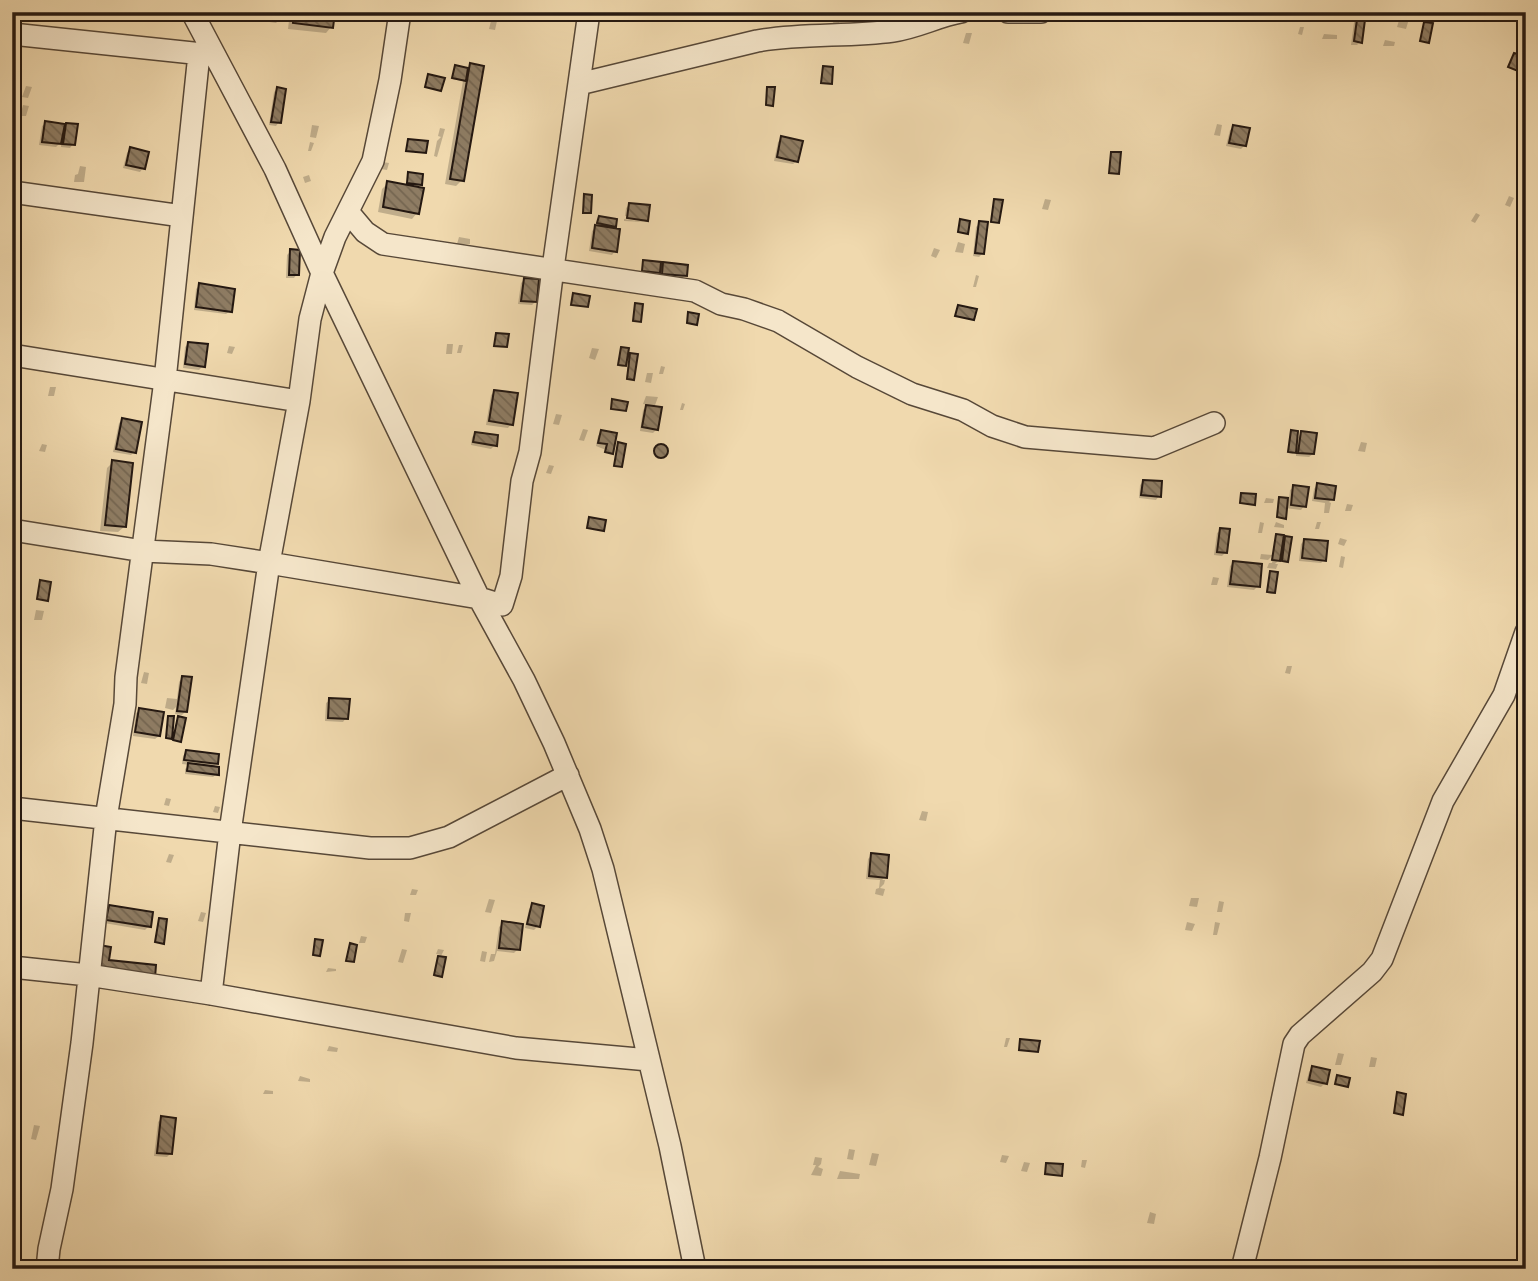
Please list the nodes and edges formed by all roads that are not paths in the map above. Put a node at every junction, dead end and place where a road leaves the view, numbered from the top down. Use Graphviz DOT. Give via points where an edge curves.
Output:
graph roads {
  1 [pos="192,12"];
  2 [pos="400,12"];
  3 [pos="589,12"];
  4 [pos="961,12"];
  5 [pos="1008,12"];
  6 [pos="1041,12"];
  7 [pos="12,34"];
  8 [pos="206,55"];
  9 [pos="579,84"];
  10 [pos="12,192"];
  11 [pos="349,213"];
  12 [pos="182,216"];
  13 [pos="552,268"];
  14 [pos="322,273"];
  15 [pos="12,355"];
  16 [pos="165,380"];
  17 [pos="299,401"];
  18 [pos="1214,423"];
  19 [pos="12,530"];
  20 [pos="143,551"];
  21 [pos="269,563"];
  22 [pos="479,598"];
  23 [pos="1526,632"];
  24 [pos="568,775"];
  25 [pos="12,808"];
  26 [pos="106,818"];
  27 [pos="230,832"];
  28 [pos="12,967"];
  29 [pos="88,975"];
  30 [pos="211,994"];
  31 [pos="649,1060"];
  32 [pos="47,1269"];
  33 [pos="695,1269"];
  34 [pos="1242,1269"];
  1 -- 8 [label="street"];
  2 -- 11 [label="street" via="373,161"];
  3 -- 9 [label="street"];
  4 -- 9 [label="street" via="895,31 757,41"];
  5 -- 6 [label="street"];
  7 -- 8 [label="street"];
  8 -- 12 [label="street"];
  8 -- 14 [label="street" via="275,169"];
  9 -- 13 [label="street"];
  10 -- 12 [label="street"];
  11 -- 13 [label="street" via="383,244"];
  11 -- 14 [label="street"];
  12 -- 16 [label="street"];
  13 -- 18 [label="street" via="695,291 778,321 912,394 1025,437 1154,447"];
  13 -- 22 [label="street" via="512,576 502,605"];
  14 -- 17 [label="street" via="310,319"];
  14 -- 22 [label="street"];
  15 -- 16 [label="street"];
  16 -- 17 [label="street"];
  16 -- 20 [label="street"];
  17 -- 21 [label="street"];
  19 -- 20 [label="street"];
  20 -- 21 [label="street"];
  20 -- 26 [label="street"];
  21 -- 22 [label="street"];
  21 -- 27 [label="street"];
  22 -- 24 [label="street"];
  23 -- 34 [label="street" via="1504,695 1443,801 1382,959 1294,1044"];
  24 -- 27 [label="street" via="449,837 410,848 370,848"];
  24 -- 31 [label="street" via="603,869"];
  25 -- 26 [label="street"];
  26 -- 27 [label="street"];
  26 -- 29 [label="street"];
  27 -- 30 [label="street"];
  28 -- 29 [label="street"];
  29 -- 30 [label="street"];
  29 -- 32 [label="street" via="62,1189"];
  30 -- 31 [label="street" via="516,1048"];
  31 -- 33 [label="street"];
}
